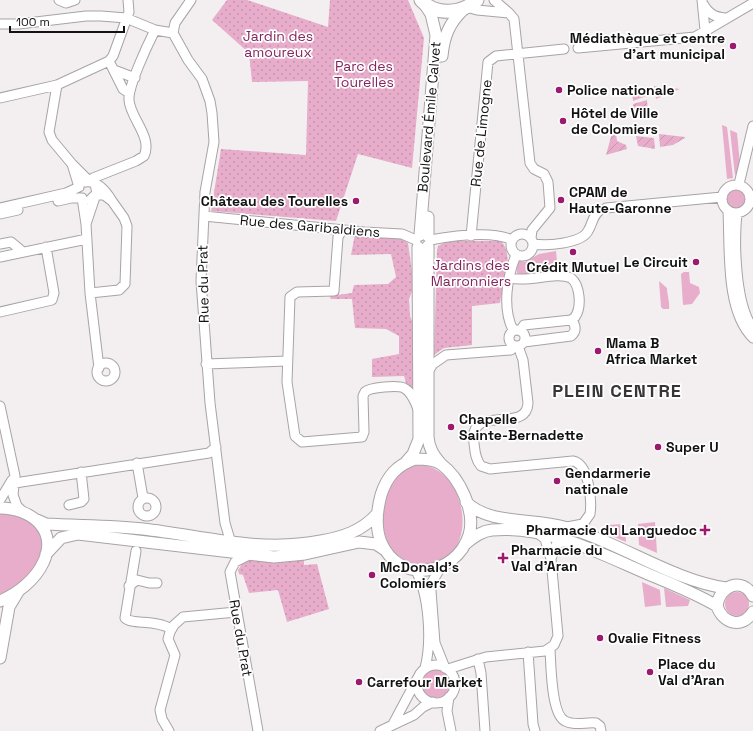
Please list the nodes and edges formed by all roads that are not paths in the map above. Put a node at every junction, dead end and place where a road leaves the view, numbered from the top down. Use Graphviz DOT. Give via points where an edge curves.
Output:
graph roads {
  1 [pos="58,0"];
  2 [pos="76,0"];
  3 [pos="128,0"];
  4 [pos="191,0"];
  5 [pos="494,0"];
  6 [pos="422,1"];
  7 [pos="702,2"];
  8 [pos="753,3"];
  9 [pos="469,5"];
  10 [pos="509,13"];
  11 [pos="126,18"];
  12 [pos="725,18"];
  13 [pos="0,24"];
  14 [pos="155,30"];
  15 [pos="705,30"];
  16 [pos="173,34"];
  17 [pos="578,48"];
  18 [pos="564,49"];
  19 [pos="518,54"];
  20 [pos="109,61"];
  21 [pos="114,70"];
  22 [pos="135,78"];
  23 [pos="57,85"];
  24 [pos="129,93"];
  25 [pos="0,98"];
  26 [pos="753,126"];
  27 [pos="72,164"];
  28 [pos="92,182"];
  29 [pos="739,184"];
  30 [pos="79,187"];
  31 [pos="96,196"];
  32 [pos="722,197"];
  33 [pos="82,198"];
  34 [pos="112,201"];
  35 [pos="0,208"];
  36 [pos="732,212"];
  37 [pos="0,214"];
  38 [pos="204,216"];
  39 [pos="86,224"];
  40 [pos="342,230"];
  41 [pos="472,236"];
  42 [pos="87,239"];
  43 [pos="512,240"];
  44 [pos="423,241"];
  45 [pos="532,242"];
  46 [pos="0,244"];
  47 [pos="46,247"];
  48 [pos="23,252"];
  49 [pos="516,255"];
  50 [pos="0,257"];
  51 [pos="510,278"];
  52 [pos="90,293"];
  53 [pos="0,312"];
  54 [pos="570,320"];
  55 [pos="753,328"];
  56 [pos="517,330"];
  57 [pos="753,338"];
  58 [pos="519,344"];
  59 [pos="287,361"];
  60 [pos="206,364"];
  61 [pos="98,368"];
  62 [pos="427,374"];
  63 [pos="0,406"];
  64 [pos="419,411"];
  65 [pos="216,447"];
  66 [pos="406,462"];
  67 [pos="137,463"];
  68 [pos="441,464"];
  69 [pos="14,471"];
  70 [pos="81,472"];
  71 [pos="15,483"];
  72 [pos="143,498"];
  73 [pos="0,500"];
  74 [pos="466,502"];
  75 [pos="69,505"];
  76 [pos="0,508"];
  77 [pos="21,510"];
  78 [pos="377,514"];
  79 [pos="37,520"];
  80 [pos="565,527"];
  81 [pos="539,534"];
  82 [pos="573,542"];
  83 [pos="231,543"];
  84 [pos="464,545"];
  85 [pos="136,550"];
  86 [pos="385,550"];
  87 [pos="46,554"];
  88 [pos="249,555"];
  89 [pos="551,559"];
  90 [pos="441,567"];
  91 [pos="415,569"];
  92 [pos="157,583"];
  93 [pos="129,586"];
  94 [pos="726,588"];
  95 [pos="19,590"];
  96 [pos="753,596"];
  97 [pos="0,601"];
  98 [pos="717,606"];
  99 [pos="236,612"];
  100 [pos="750,618"];
  101 [pos="171,629"];
  102 [pos="550,649"];
  103 [pos="528,652"];
  104 [pos="0,658"];
  105 [pos="478,659"];
  106 [pos="468,664"];
  107 [pos="425,668"];
  108 [pos="447,669"];
  109 [pos="418,678"];
  110 [pos="454,683"];
  111 [pos="449,697"];
  112 [pos="435,703"];
  113 [pos="448,719"];
  114 [pos="392,725"];
  115 [pos="169,731"];
  116 [pos="258,731"];
  117 [pos="380,731"];
  118 [pos="450,731"];
  119 [pos="485,731"];
  120 [pos="535,731"];
  121 [pos="601,731"];
  1 -- 2 [label="street"];
  3 -- 11 [label="street"];
  4 -- 16 [label="street" via="175,23"];
  5 -- 10 [label="street"];
  6 -- 9 [label="main road" via="444,12"];
  6 -- 44 [label="street, Boulevard Émile Calvet" via="431,14 436,35"];
  7 -- 12 [label="street" via="713,16"];
  7 -- 15 [label="street"];
  8 -- 12 [label="street"];
  9 -- 10 [label="street" via="477,10"];
  9 -- 44 [label="street, Boulevard Émile Calvet" via="454,18 443,43"];
  10 -- 19 [label="street" via="514,19"];
  11 -- 13 [label="street" via="86,16"];
  11 -- 14 [label="street"];
  11 -- 20 [label="street"];
  12 -- 15 [label="street"];
  14 -- 16 [label="street"];
  14 -- 22 [label="street"];
  15 -- 17 [label="street" via="695,37"];
  16 -- 38 [label="street, Rue du Prat" via="202,79 210,101 214,142 205,192"];
  18 -- 19 [label="street, Rue de Limogne"];
  19 -- 41 [label="street, Rue de Limogne" via="494,56 487,64"];
  19 -- 45 [label="street" via="531,165 546,177 550,208 532,230"];
  20 -- 21 [label="street"];
  20 -- 23 [label="street"];
  21 -- 22 [label="street"];
  21 -- 24 [label="street" via="123,88"];
  22 -- 24 [label="street"];
  23 -- 25 [label="street"];
  23 -- 27 [label="street" via="49,132 52,140"];
  24 -- 28 [label="street" via="129,103 146,144 145,154 136,161 93,178"];
  26 -- 29 [label="street"];
  27 -- 28 [label="street"];
  27 -- 30 [label="street"];
  28 -- 30 [label="street" via="82,183"];
  28 -- 31 [label="street" via="97,189"];
  28 -- 34 [label="street" via="101,187"];
  29 -- 32 [label="street" via="725,189"];
  29 -- 36 [label="street" via="749,191 751,202 746,210"];
  30 -- 33 [label="street" via="78,193"];
  30 -- 35 [label="street" via="66,193"];
  31 -- 33 [label="street" via="89,200"];
  31 -- 34 [label="street" via="104,195"];
  31 -- 39 [label="street"];
  32 -- 36 [label="street" via="722,202"];
  32 -- 45 [label="street" via="603,209 593,218 586,234 579,240"];
  33 -- 37 [label="street" via="67,198"];
  33 -- 39 [label="street"];
  34 -- 52 [label="street" via="127,226 126,284 119,290"];
  36 -- 55 [label="street" via="742,305"];
  36 -- 57 [label="street" via="731,264 736,307 742,323"];
  38 -- 40 [label="street, Rue des Garibaldiens"];
  38 -- 60 [label="street, Rue du Prat" via="201,281"];
  39 -- 42 [label="street"];
  40 -- 44 [label="street, Rue des Garibaldiens" via="402,234"];
  40 -- 59 [label="street" via="338,237 334,291 296,292 290,297"];
  41 -- 43 [label="street" via="500,235"];
  41 -- 44 [label="street"];
  42 -- 47 [label="street"];
  42 -- 52 [label="street"];
  43 -- 45 [label="street" via="521,234"];
  43 -- 49 [label="street" via="511,249"];
  44 -- 62 [label="street, Boulevard Émile Calvet"];
  44 -- 64 [label="street, Boulevard Émile Calvet"];
  45 -- 49 [label="street" via="531,251 526,256"];
  46 -- 48 [label="street" via="11,242"];
  47 -- 48 [label="street"];
  47 -- 53 [label="street" via="54,293 52,300"];
  48 -- 50 [label="street"];
  49 -- 51 [label="street"];
  51 -- 54 [label="street" via="570,278 577,288 579,308 576,317"];
  51 -- 56 [label="street" via="506,296 508,316"];
  52 -- 61 [label="street"];
  54 -- 56 [label="street" via="524,325"];
  54 -- 58 [label="street" via="576,329 571,336"];
  56 -- 58 [label="street" via="525,336"];
  56 -- 58 [label="street" via="509,334 508,339"];
  58 -- 62 [label="street" via="511,350 446,355 433,364"];
  58 -- 80 [label="street" via="523,360 527,410 517,418 486,421 477,426 473,434 476,456 481,466 490,469 573,461 582,465 586,472 590,514 583,524"];
  59 -- 60 [label="street"];
  59 -- 64 [label="street" via="293,430 301,441 363,436 363,396 370,388 403,388 410,393"];
  60 -- 65 [label="street, Rue du Prat"];
  62 -- 68 [label="street, Boulevard Émile Calvet" via="429,446"];
  63 -- 69 [label="street"];
  64 -- 66 [label="street, Boulevard Émile Calvet" via="419,439 413,454"];
  65 -- 67 [label="street" via="209,453"];
  65 -- 83 [label="street, Rue du Prat" via="225,523"];
  66 -- 68 [label="street" via="423,459"];
  66 -- 78 [label="street" via="387,480"];
  67 -- 70 [label="street"];
  67 -- 72 [label="street"];
  68 -- 74 [label="street" via="456,481"];
  69 -- 71 [label="street"];
  69 -- 73 [label="street" via="11,484"];
  70 -- 71 [label="street"];
  70 -- 75 [label="street" via="84,499"];
  71 -- 77 [label="street" via="13,495"];
  74 -- 80 [label="street" via="487,516 530,520"];
  74 -- 84 [label="street" via="470,526"];
  76 -- 77 [label="street"];
  77 -- 79 [label="street"];
  78 -- 83 [label="street" via="356,532 329,540 282,546"];
  78 -- 86 [label="street"];
  79 -- 83 [label="street" via="46,524 143,529"];
  79 -- 87 [label="street" via="46,536"];
  80 -- 94 [label="street" via="696,580"];
  81 -- 82 [label="street"];
  81 -- 84 [label="street" via="490,530"];
  81 -- 89 [label="street" via="545,539"];
  82 -- 89 [label="street" via="558,543"];
  82 -- 98 [label="street" via="702,597"];
  84 -- 90 [label="street" via="455,558"];
  85 -- 93 [label="street"];
  86 -- 88 [label="street" via="376,544 359,542 288,557"];
  86 -- 91 [label="street" via="394,560"];
  87 -- 88 [label="street" via="61,538 78,534"];
  87 -- 95 [label="street" via="35,576"];
  88 -- 99 [label="street, Rue du Prat" via="237,560 231,569"];
  89 -- 102 [label="street" via="558,636"];
  90 -- 91 [label="street" via="424,571"];
  90 -- 108 [label="street" via="432,582 431,592 437,650"];
  91 -- 107 [label="street" via="425,599 429,643"];
  92 -- 93 [label="street" via="136,580"];
  93 -- 101 [label="street" via="124,614 126,620 158,623"];
  94 -- 96 [label="street" via="742,586"];
  94 -- 98 [label="street" via="721,593"];
  95 -- 97 [label="street"];
  95 -- 104 [label="street" via="10,607"];
  98 -- 100 [label="street" via="723,618 728,621 734,623"];
  99 -- 101 [label="street" via="183,617"];
  99 -- 116 [label="street, Rue du Prat"];
  101 -- 115 [label="street" via="168,639 175,655 160,710 162,720"];
  102 -- 103 [label="street"];
  102 -- 121 [label="street" via="559,716 570,723 596,722"];
  103 -- 105 [label="street"];
  103 -- 120 [label="street"];
  105 -- 106 [label="street"];
  105 -- 119 [label="street"];
  106 -- 108 [label="street"];
  106 -- 110 [label="street"];
  107 -- 108 [label="street" via="435,665"];
  107 -- 109 [label="street"];
  108 -- 110 [label="street"];
  109 -- 112 [label="street" via="419,692 425,699"];
  109 -- 114 [label="street"];
  110 -- 111 [label="street"];
  111 -- 112 [label="street"];
  111 -- 113 [label="street"];
  112 -- 113 [label="street" via="443,709"];
  112 -- 114 [label="street"];
  113 -- 118 [label="street"];
  114 -- 117 [label="street"];
}
